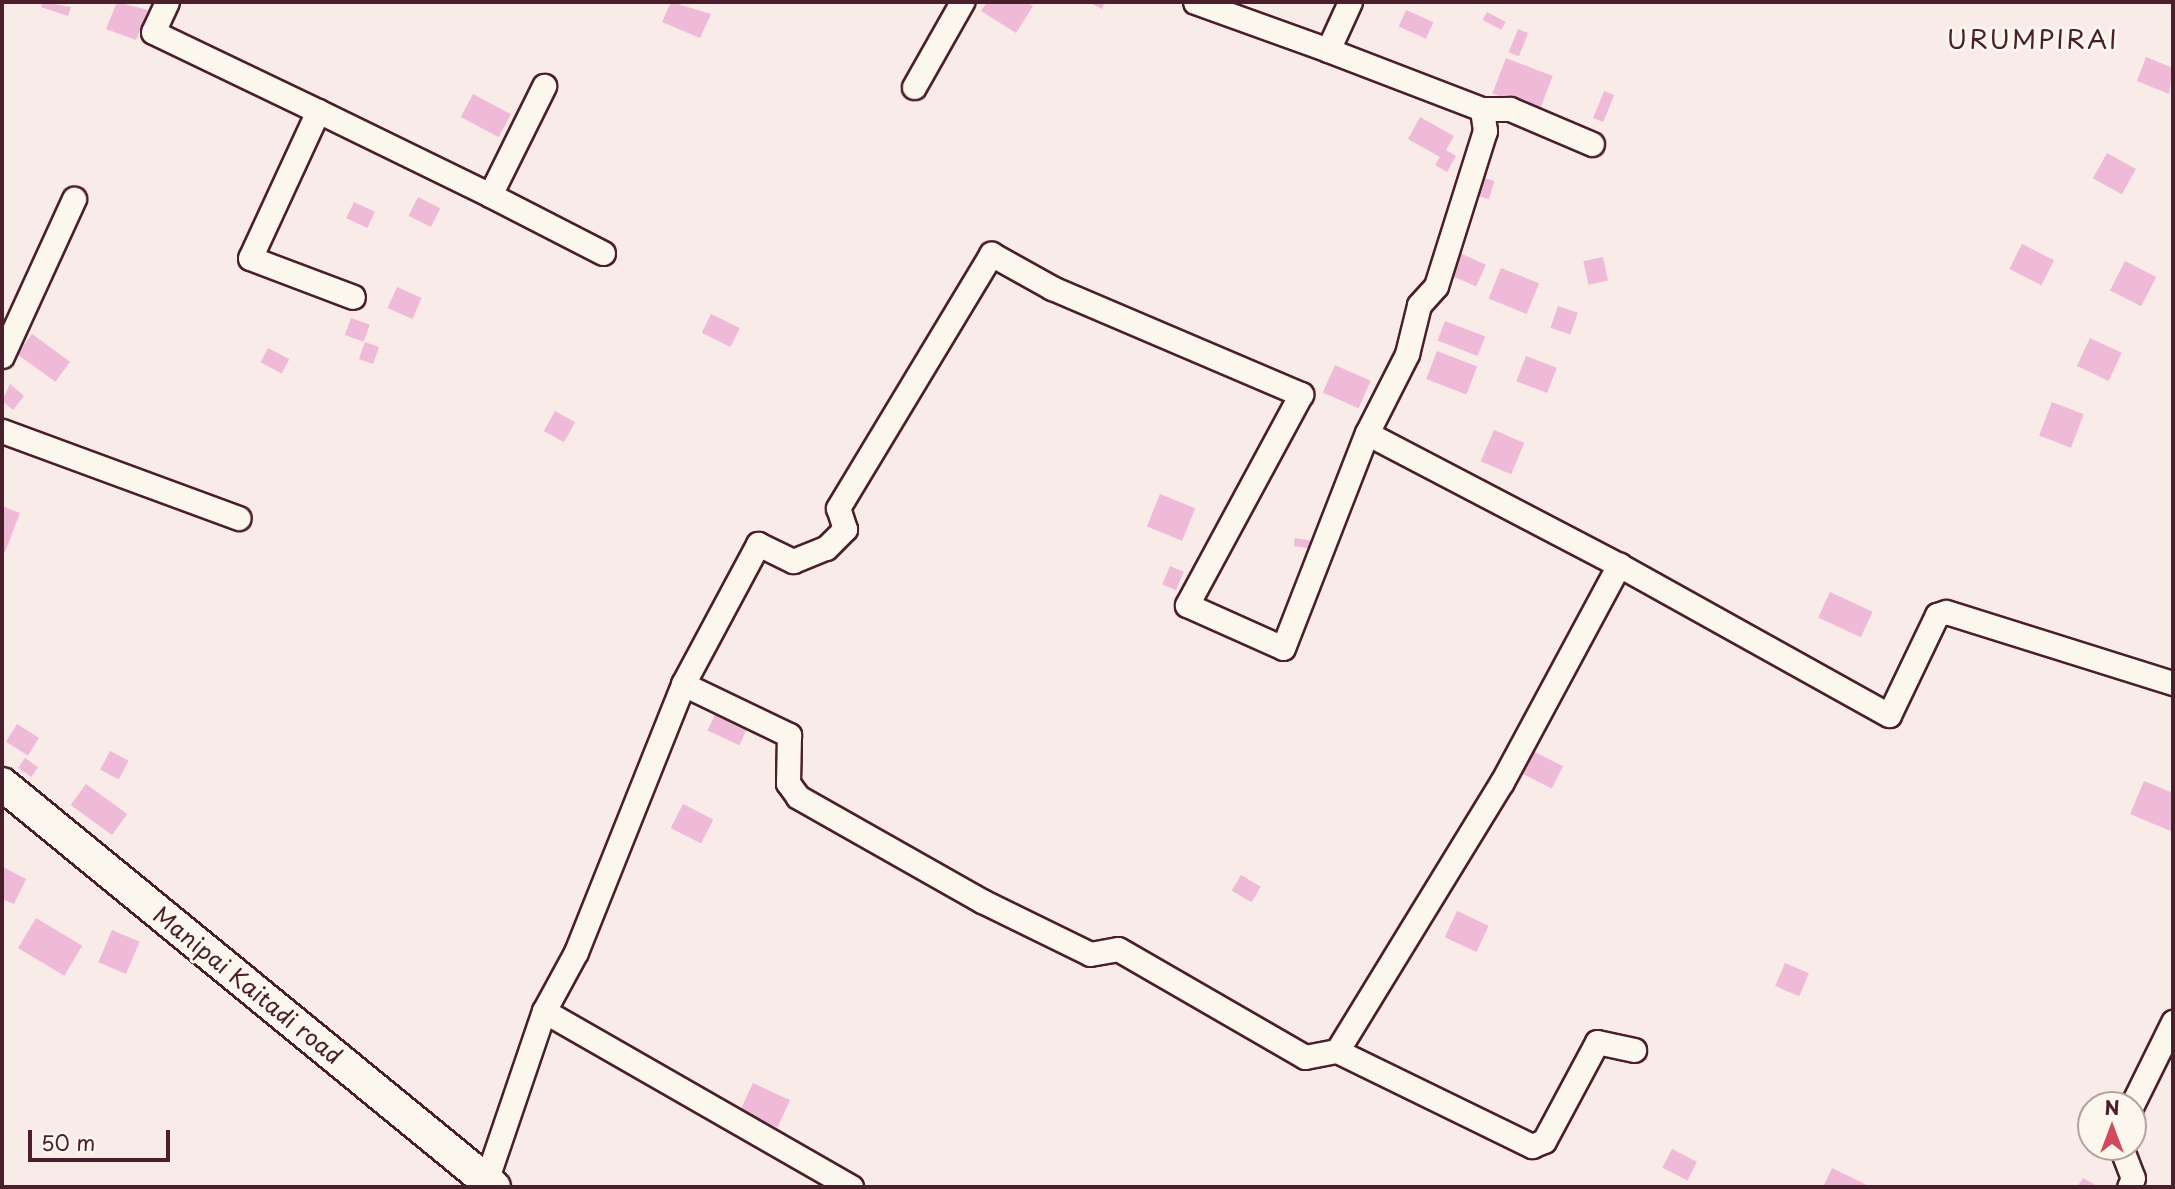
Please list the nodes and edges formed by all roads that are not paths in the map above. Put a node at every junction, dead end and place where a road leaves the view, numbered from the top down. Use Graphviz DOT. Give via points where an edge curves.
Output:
graph roads {
  1 [pos="167,2"];
  2 [pos="962,2"];
  3 [pos="1195,2"];
  4 [pos="1350,2"];
  5 [pos="1328,50"];
  6 [pos="544,86"];
  7 [pos="914,87"];
  8 [pos="1482,109"];
  9 [pos="318,111"];
  10 [pos="1592,144"];
  11 [pos="491,195"];
  12 [pos="74,199"];
  13 [pos="603,253"];
  14 [pos="353,297"];
  15 [pos="2,356"];
  16 [pos="2,431"];
  17 [pos="1367,433"];
  18 [pos="239,518"];
  19 [pos="1619,565"];
  20 [pos="2173,683"];
  21 [pos="683,684"];
  22 [pos="2,784"];
  23 [pos="544,1011"];
  24 [pos="2173,1022"];
  25 [pos="1634,1050"];
  26 [pos="1337,1051"];
  27 [pos="2139,1091"];
  28 [pos="2126,1161"];
  29 [pos="490,1184"];
  30 [pos="851,1187"];
  31 [pos="2129,1187"];
  1 -- 9 [label="street" via="153,32"];
  2 -- 7 [label="street"];
  3 -- 5 [label="street"];
  4 -- 5 [label="street"];
  5 -- 8 [label="street"];
  6 -- 11 [label="street"];
  8 -- 10 [label="street" via="1510,109"];
  8 -- 17 [label="street" via="1485,131 1436,286 1419,306 1407,354"];
  9 -- 11 [label="street"];
  9 -- 14 [label="street" via="250,258"];
  11 -- 13 [label="street"];
  12 -- 15 [label="street"];
  16 -- 18 [label="street"];
  17 -- 19 [label="street"];
  17 -- 21 [label="street" via="1283,648 1187,605 1301,394 1052,288 991,254 838,508 845,529 826,548 793,561 758,544"];
  19 -- 20 [label="street" via="1889,715 1937,615 1946,612"];
  19 -- 26 [label="street" via="1502,782"];
  21 -- 23 [label="street" via="576,952"];
  21 -- 26 [label="street" via="789,735 788,783 798,797 982,901 1090,954 1118,948 1305,1056"];
  22 -- 29 [label="main road, Manipai Kaitadi road"];
  23 -- 29 [label="street"];
  23 -- 30 [label="street"];
  24 -- 27 [label="street"];
  25 -- 26 [label="street" via="1597,1042 1544,1141 1532,1146"];
  28 -- 31 [label="street" via="2133,1178"];
}
